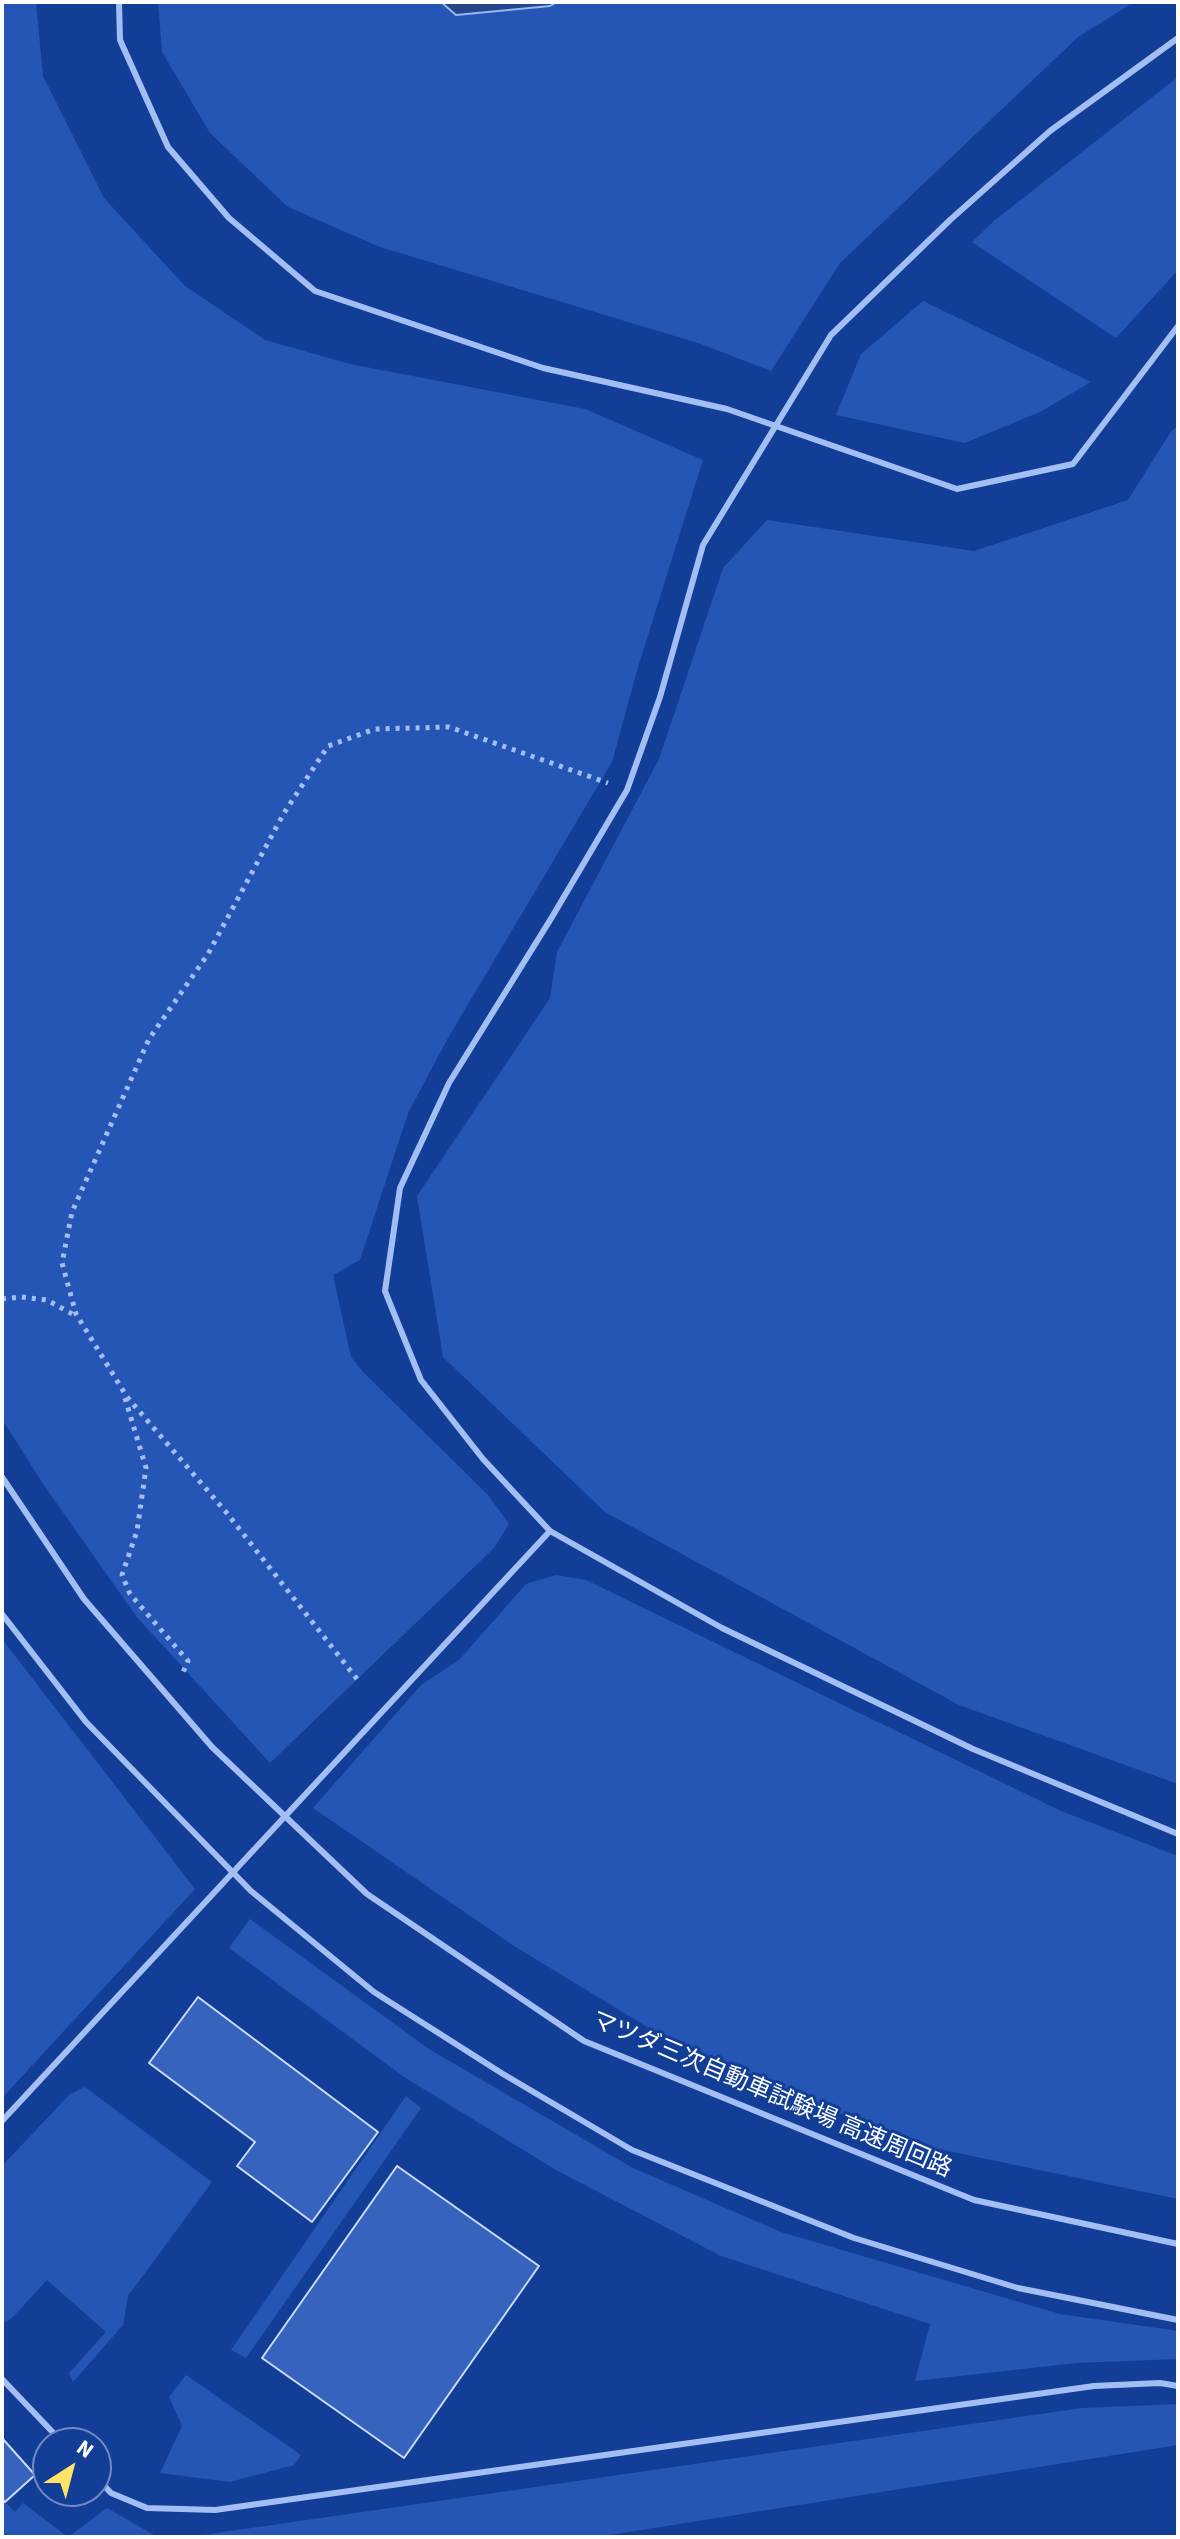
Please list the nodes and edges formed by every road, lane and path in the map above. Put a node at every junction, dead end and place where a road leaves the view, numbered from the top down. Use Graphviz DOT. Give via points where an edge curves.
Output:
graph roads {
  1 [pos="119,2"];
  2 [pos="1178,38"];
  3 [pos="1178,326"];
  4 [pos="627,790"];
  5 [pos="2,1299"];
  6 [pos="77,1316"];
  7 [pos="122,1389"];
  8 [pos="2,1477"];
  9 [pos="550,1531"];
  10 [pos="2,1614"];
  11 [pos="357,1679"];
  12 [pos="171,1700"];
  13 [pos="1178,1834"];
  14 [pos="2,2121"];
  15 [pos="1178,2244"];
  16 [pos="1178,2320"];
  17 [pos="2,2379"];
  18 [pos="1178,2386"];
  19 [pos="48,2427"];
  20 [pos="112,2493"];
  1 -- 3 [label="lane" via="120,40 168,147 229,218 315,291 543,368 727,409 957,489 1073,464"];
  2 -- 4 [label="lane" via="1050,131 831,335 703,545"];
  4 -- 6 [label="path" via="449,727 375,729 328,746 284,813 208,954 149,1039 72,1212 62,1263"];
  4 -- 9 [label="lane" via="449,1083 400,1188 385,1291 421,1380 483,1459"];
  5 -- 6 [label="path" via="47,1300"];
  6 -- 7 [label="path"];
  7 -- 11 [label="path"];
  7 -- 12 [label="path" via="146,1468 137,1531 122,1575 130,1594 188,1661"];
  8 -- 12 [label="lane, マツダ三次自動車試験場 高速周回路" via="84,1599"];
  9 -- 13 [label="lane" via="764,1649 973,1749"];
  9 -- 14 [label="lane"];
  10 -- 16 [label="lane" via="86,1722 251,1891 374,1992 503,2074 632,2150 854,2238 1018,2288"];
  12 -- 15 [label="lane, マツダ三次自動車試験場 高速周回路" via="212,1747 367,1894 584,2041 974,2200"];
  17 -- 19 [label="lane"];
  18 -- 20 [label="lane" via="1094,2386 215,2510 147,2508"];
}
